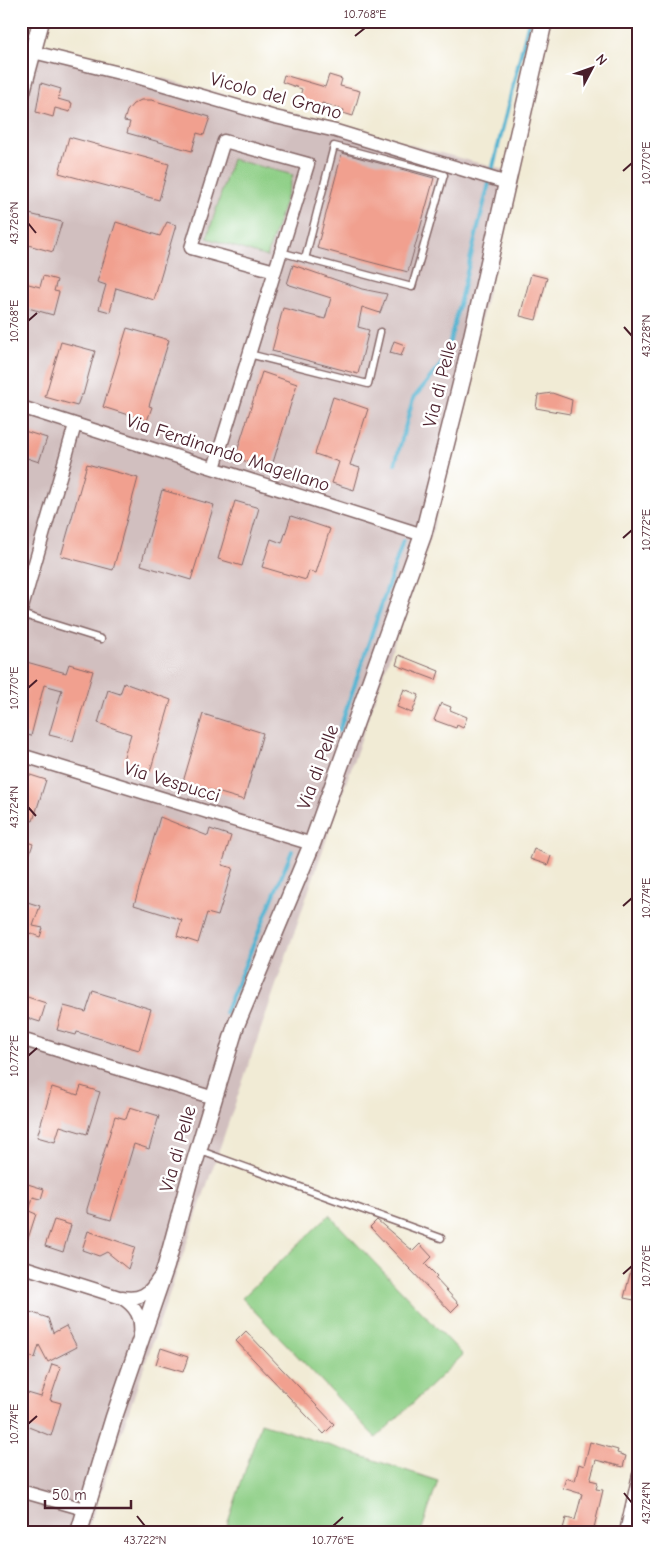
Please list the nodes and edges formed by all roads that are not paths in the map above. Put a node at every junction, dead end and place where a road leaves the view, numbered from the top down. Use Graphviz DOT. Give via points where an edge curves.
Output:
graph roads {
  1 [pos="41,21"];
  2 [pos="544,21"];
  3 [pos="33,52"];
  4 [pos="22,90"];
  5 [pos="503,181"];
  6 [pos="280,252"];
  7 [pos="305,259"];
  8 [pos="275,271"];
  9 [pos="380,332"];
  10 [pos="249,354"];
  11 [pos="21,407"];
  12 [pos="75,425"];
  13 [pos="214,468"];
  14 [pos="424,535"];
  15 [pos="21,612"];
  16 [pos="101,639"];
  17 [pos="21,755"];
  18 [pos="312,844"];
  19 [pos="21,1039"];
  20 [pos="214,1098"];
  21 [pos="198,1150"];
  22 [pos="441,1238"];
  23 [pos="21,1266"];
  24 [pos="166,1266"];
  25 [pos="117,1296"];
  26 [pos="136,1354"];
  27 [pos="639,1475"];
  28 [pos="21,1491"];
  29 [pos="84,1511"];
  30 [pos="73,1532"];
  31 [pos="79,1532"];
  32 [pos="83,1532"];
  33 [pos="626,1532"];
  1 -- 3 [label="street"];
  2 -- 5 [label="street, Via di Pelle"];
  3 -- 4 [label="street"];
  3 -- 5 [label="street, Vicolo del Grano" via="336,131"];
  5 -- 14 [label="street, Via di Pelle"];
  6 -- 7 [label="lane"];
  6 -- 8 [label="street"];
  6 -- 8 [label="street" via="308,164 224,141 191,248"];
  7 -- 7 [label="lane" via="412,287 444,175 334,146"];
  8 -- 10 [label="street"];
  9 -- 10 [label="lane" via="368,384"];
  10 -- 13 [label="street"];
  11 -- 12 [label="street, Via Ferdinando Magellano"];
  12 -- 13 [label="street, Via Ferdinando Magellano"];
  12 -- 15 [label="street"];
  13 -- 14 [label="street, Via Ferdinando Magellano"];
  14 -- 18 [label="street, Via di Pelle"];
  15 -- 16 [label="lane"];
  17 -- 18 [label="street, Via Vespucci"];
  18 -- 20 [label="street, Via di Pelle" via="236,1025"];
  19 -- 20 [label="street"];
  20 -- 21 [label="street, Via di Pelle"];
  21 -- 22 [label="lane"];
  21 -- 24 [label="street, Via di Pelle"];
  23 -- 25 [label="street"];
  24 -- 25 [label="street" via="146,1294 130,1299"];
  24 -- 26 [label="street, Via di Pelle"];
  25 -- 26 [label="street" via="133,1306 140,1317"];
  26 -- 29 [label="street, Via di Pelle"];
  27 -- 33 [label="street"];
  28 -- 29 [label="street"];
  29 -- 30 [label="street, Via di Pelle"];
  29 -- 31 [label="street, Via di Pelle"];
  29 -- 32 [label="street"];
}
